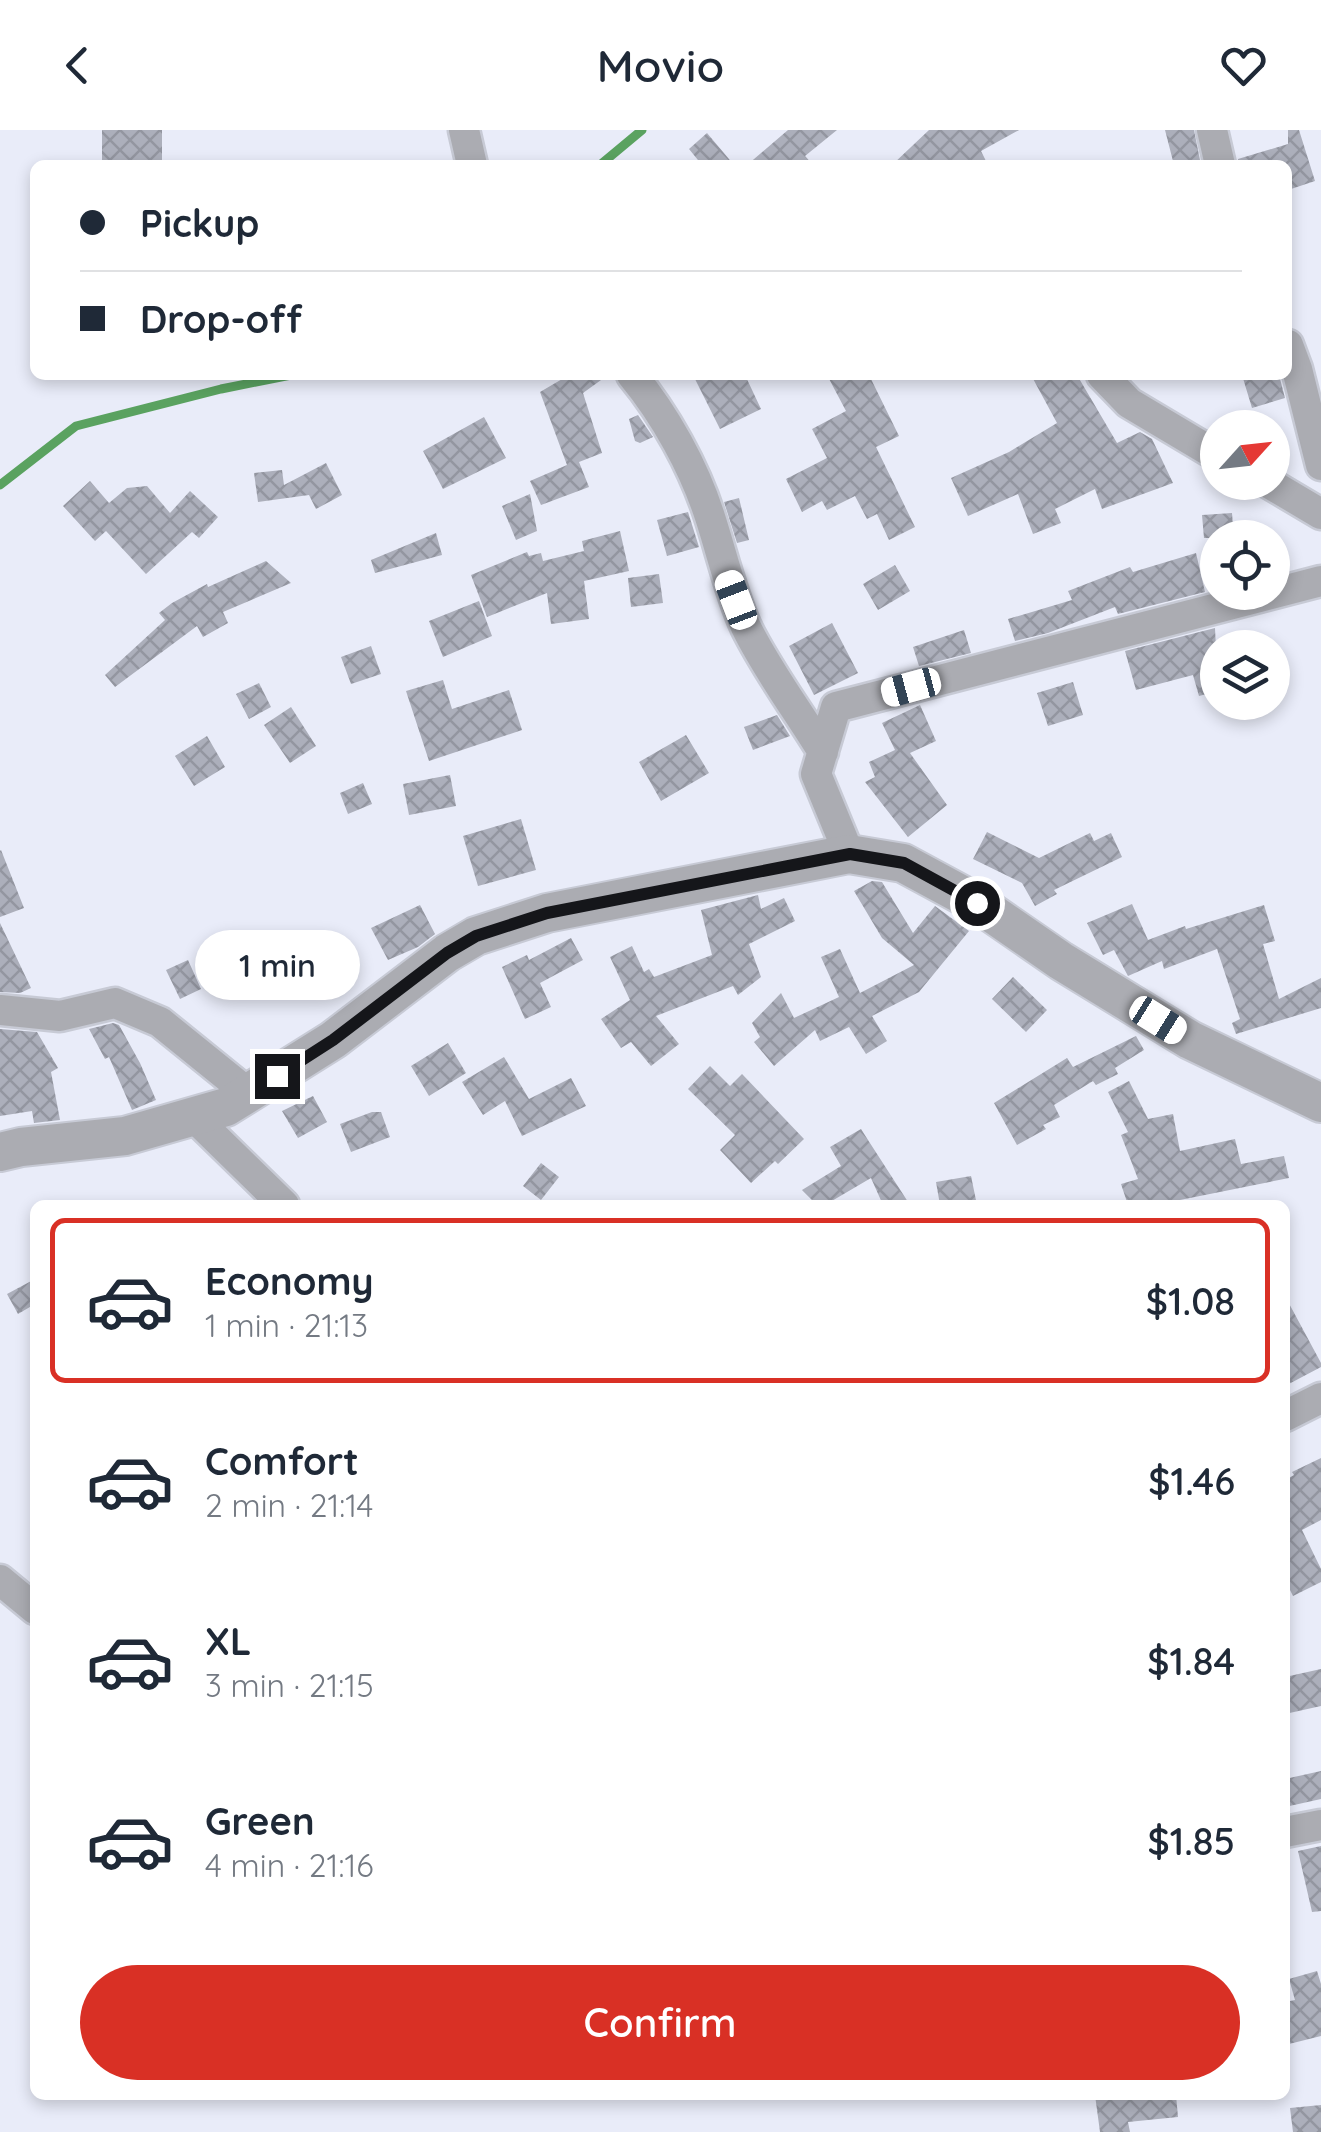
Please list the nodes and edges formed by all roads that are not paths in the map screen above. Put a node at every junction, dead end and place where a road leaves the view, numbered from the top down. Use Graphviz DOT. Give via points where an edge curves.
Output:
graph roads {
  1 [pos="464,130"];
  2 [pos="1212,130"];
  3 [pos="471,160"];
  4 [pos="1219,160"];
  5 [pos="1292,356"];
  6 [pos="636,380"];
  7 [pos="1107,380"];
  8 [pos="1200,445"];
  9 [pos="1321,465"];
  10 [pos="1290,496"];
  11 [pos="1321,514"];
  12 [pos="1321,581"];
  13 [pos="824,752"];
  14 [pos="850,854"];
  15 [pos="0,1010"];
  16 [pos="248,1094"];
  17 [pos="1321,1103"];
  18 [pos="194,1116"];
  19 [pos="0,1152"];
  20 [pos="279,1200"];
  21 [pos="1321,1398"];
  22 [pos="1290,1414"];
  23 [pos="0,1580"];
  24 [pos="30,1605"];
  25 [pos="1321,1825"];
  26 [pos="1290,1831"];
  1 -- 3 [label="street"];
  2 -- 4 [label="street"];
  5 -- 9 [label="street"];
  6 -- 13 [label="street" via="686,459 747,629"];
  7 -- 8 [label="street" via="1129,403"];
  10 -- 11 [label="street"];
  12 -- 13 [label="street" via="836,707"];
  13 -- 14 [label="street" via="816,774"];
  14 -- 16 [label="street" via="547,913 476,936"];
  14 -- 17 [label="street" via="904,863 1190,1040"];
  15 -- 16 [label="street" via="60,1016 114,1003 160,1022"];
  16 -- 18 [label="street"];
  18 -- 19 [label="street" via="125,1136"];
  18 -- 20 [label="street"];
  21 -- 22 [label="street"];
  23 -- 24 [label="street"];
  25 -- 26 [label="street"];
}
